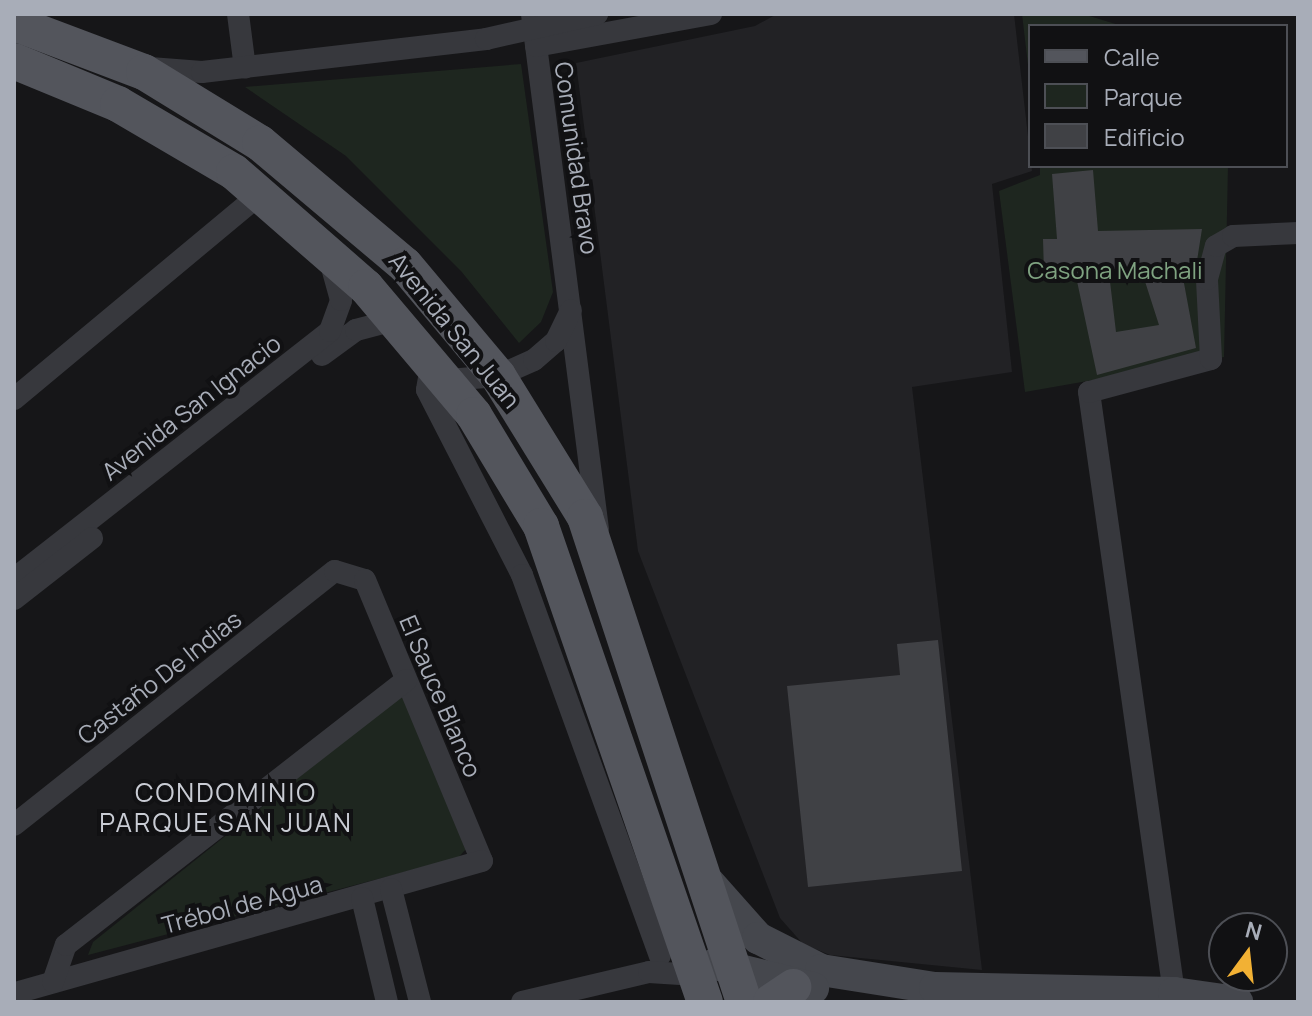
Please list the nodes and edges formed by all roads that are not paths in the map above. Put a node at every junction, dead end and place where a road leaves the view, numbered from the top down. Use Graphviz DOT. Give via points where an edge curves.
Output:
graph roads {
  1 [pos="238,14"];
  2 [pos="597,14"];
  3 [pos="711,14"];
  4 [pos="14,23"];
  5 [pos="534,28"];
  6 [pos="110,58"];
  7 [pos="14,61"];
  8 [pos="245,68"];
  9 [pos="261,193"];
  10 [pos="1298,233"];
  11 [pos="325,248"];
  12 [pos="571,309"];
  13 [pos="398,319"];
  14 [pos="440,370"];
  15 [pos="498,376"];
  16 [pos="14,399"];
  17 [pos="160,474"];
  18 [pos="599,554"];
  19 [pos="335,571"];
  20 [pos="14,579"];
  21 [pos="14,599"];
  22 [pos="406,680"];
  23 [pos="14,825"];
  24 [pos="692,858"];
  25 [pos="482,861"];
  26 [pos="391,889"];
  27 [pos="362,898"];
  28 [pos="671,933"];
  29 [pos="598,981"];
  30 [pos="53,982"];
  31 [pos="741,988"];
  32 [pos="935,988"];
  33 [pos="700,989"];
  34 [pos="14,993"];
  35 [pos="1174,993"];
  36 [pos="782,994"];
  37 [pos="387,1002"];
  38 [pos="420,1002"];
  39 [pos="522,1002"];
  40 [pos="1237,1002"];
  1 -- 8 [label="street"];
  2 -- 5 [label="street"];
  3 -- 5 [label="street"];
  4 -- 6 [label="main road, Avenida San Juan"];
  5 -- 8 [label="street" via="486,39"];
  5 -- 12 [label="street, Comunidad Bravo"];
  6 -- 8 [label="street" via="167,71"];
  6 -- 15 [label="main road, Avenida San Juan" via="260,143 358,219"];
  7 -- 9 [label="main road, Avenida San Juan" via="179,137"];
  9 -- 11 [label="main road, Avenida San Juan"];
  9 -- 16 [label="street"];
  10 -- 35 [label="street" via="1233,236 1216,246 1207,279 1211,359 1089,392"];
  11 -- 13 [label="main road, Avenida San Juan"];
  11 -- 17 [label="street, Avenida San Ignacio" via="341,300 330,331"];
  12 -- 15 [label="street" via="556,341"];
  12 -- 18 [label="street, Comunidad Bravo"];
  13 -- 14 [label="main road, Avenida San Juan"];
  13 -- 17 [label="street, Avenida San Ignacio" via="356,330"];
  14 -- 15 [label="street"];
  14 -- 28 [label="main road, Avenida San Juan" via="541,526"];
  14 -- 28 [label="street, Avenida San Juan" via="427,390 522,575"];
  15 -- 18 [label="main road, Avenida San Juan" via="585,517"];
  17 -- 20 [label="street, Avenida San Ignacio"];
  17 -- 21 [label="street, Avenida San Ignacio"];
  18 -- 24 [label="main road, Avenida San Juan"];
  19 -- 22 [label="street, El Sauce Blanco" via="365,580"];
  19 -- 23 [label="street, Castaño De Indias"];
  22 -- 25 [label="street, El Sauce Blanco"];
  22 -- 30 [label="street" via="66,945"];
  24 -- 31 [label="main road, Avenida San Juan"];
  24 -- 32 [label="main road" via="743,926 782,953 821,970"];
  25 -- 26 [label="street, Trébol de Agua"];
  26 -- 27 [label="street, Trébol de Agua"];
  26 -- 38 [label="street"];
  27 -- 30 [label="street, Trébol de Agua"];
  27 -- 37 [label="street"];
  28 -- 29 [label="street"];
  28 -- 31 [label="main road"];
  28 -- 33 [label="main road, Avenida San Juan"];
  29 -- 33 [label="street" via="676,969"];
  29 -- 39 [label="street"];
  30 -- 34 [label="street, Trébol de Agua"];
  31 -- 36 [label="main road"];
  32 -- 35 [label="main road"];
  32 -- 36 [label="main road"];
  35 -- 40 [label="main road"];
}
